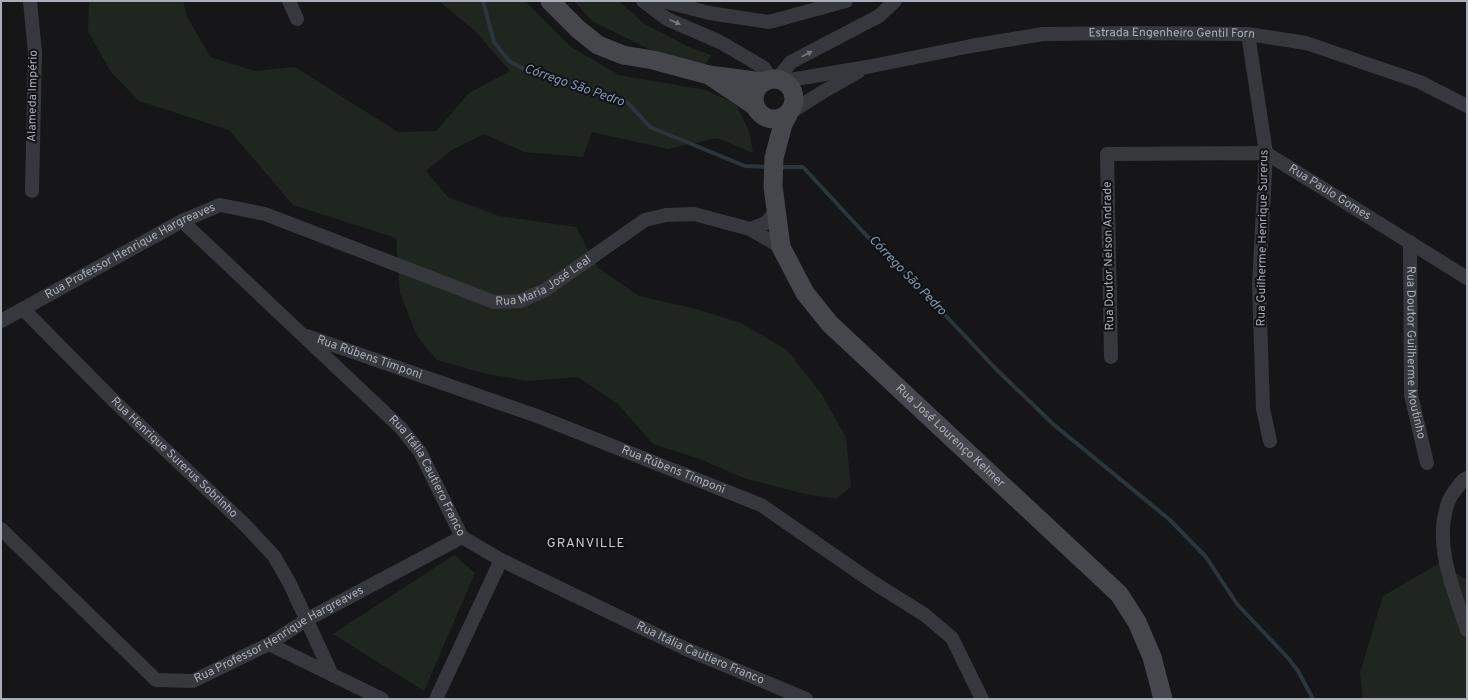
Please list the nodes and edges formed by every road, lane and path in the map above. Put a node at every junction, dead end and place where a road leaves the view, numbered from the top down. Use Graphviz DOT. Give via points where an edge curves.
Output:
graph roads {
  1 [pos="30,1"];
  2 [pos="289,1"];
  3 [pos="550,1"];
  4 [pos="643,1"];
  5 [pos="663,1"];
  6 [pos="846,1"];
  7 [pos="895,1"];
  8 [pos="297,19"];
  9 [pos="1248,34"];
  10 [pos="867,67"];
  11 [pos="709,75"];
  12 [pos="774,80"];
  13 [pos="1467,106"];
  14 [pos="759,111"];
  15 [pos="789,113"];
  16 [pos="1266,153"];
  17 [pos="774,159"];
  18 [pos="32,191"];
  19 [pos="776,211"];
  20 [pos="265,214"];
  21 [pos="182,221"];
  22 [pos="750,228"];
  23 [pos="1410,242"];
  24 [pos="781,247"];
  25 [pos="1467,278"];
  26 [pos="22,309"];
  27 [pos="1,321"];
  28 [pos="301,334"];
  29 [pos="1111,357"];
  30 [pos="1270,441"];
  31 [pos="1427,463"];
  32 [pos="1467,478"];
  33 [pos="1,529"];
  34 [pos="462,537"];
  35 [pos="501,560"];
  36 [pos="306,620"];
  37 [pos="1467,630"];
  38 [pos="269,644"];
  39 [pos="332,675"];
  40 [pos="382,699"];
  41 [pos="436,699"];
  42 [pos="806,699"];
  43 [pos="982,699"];
  44 [pos="1163,699"];
  1 -- 18 [label="street, Alameda Império" via="35,53"];
  2 -- 8 [label="street"];
  3 -- 11 [label="main road, Estrada Engenheiro Gentil Forn" via="598,45 623,55"];
  4 -- 12 [label="street, one-way" via="667,19 720,42 751,60 764,68"];
  5 -- 6 [label="street" via="709,13 769,22"];
  12 -- 7 [label="street, one-way" via="791,62 879,16"];
  9 -- 10 [label="street, Estrada Engenheiro Gentil Forn" via="1043,34"];
  9 -- 13 [label="street, Estrada Engenheiro Gentil Forn" via="1306,42 1420,82"];
  9 -- 16 [label="street, Rua Guilherme Henrique Surerus"];
  10 -- 12 [label="street, Estrada Engenheiro Gentil Forn"];
  10 -- 15 [label="street, Estrada Engenheiro Gentil Forn"];
  11 -- 12 [label="main road, Estrada Engenheiro Gentil Forn"];
  11 -- 14 [label="main road, Estrada Engenheiro Gentil Forn"];
  12 -- 14 [label="main road" via="759,86 755,92 754,99"];
  12 -- 15 [label="main road" via="790,86 793,92 794,105"];
  14 -- 15 [label="main road" via="776,120"];
  14 -- 17 [label="main road, Rua José Lourenço Kelmer"];
  15 -- 17 [label="main road, Rua José Lourenço Kelmer" via="783,124"];
  16 -- 23 [label="street, Rua Paulo Gomes"];
  16 -- 29 [label="street, Rua Doutor Nelson Andrade" via="1107,154"];
  16 -- 30 [label="street, Rua Guilherme Henrique Surerus" via="1259,285 1263,409"];
  17 -- 19 [label="main road, Rua José Lourenço Kelmer" via="773,186"];
  19 -- 22 [label="street" via="766,223"];
  19 -- 24 [label="main road, Rua José Lourenço Kelmer"];
  20 -- 21 [label="street, Rua Professor Henrique Hargreaves" via="220,205"];
  20 -- 22 [label="street, Rua Maria José Leal" via="494,302 520,301 545,290 645,220 666,215 694,214"];
  21 -- 26 [label="street, Rua Professor Henrique Hargreaves"];
  21 -- 28 [label="street, Rua Itália Cautiero Franco"];
  22 -- 24 [label="street, Rua Maria José Leal"];
  23 -- 25 [label="street, Rua Paulo Gomes"];
  23 -- 31 [label="street, Rua Doutor Guilherme Moutinho" via="1411,395"];
  24 -- 44 [label="main road, Rua José Lourenço Kelmer" via="806,292 830,324 1119,594 1137,622 1152,657"];
  26 -- 27 [label="street, Rua Professor Henrique Hargreaves"];
  26 -- 36 [label="street, Rua Henrique Surerus Sobrinho" via="274,556"];
  28 -- 34 [label="street, Rua Itália Cautiero Franco" via="401,428 420,452"];
  28 -- 43 [label="street, Rua Rúbens Timponi" via="537,416 760,505 925,615 952,638"];
  32 -- 37 [label="street" via="1448,501 1442,522 1444,559"];
  33 -- 38 [label="street, Rua Professor Henrique Hargreaves" via="156,680 193,681"];
  34 -- 35 [label="street, Rua Itália Cautiero Franco"];
  34 -- 36 [label="street, Rua Professor Henrique Hargreaves"];
  35 -- 41 [label="street"];
  35 -- 42 [label="street, Rua Itália Cautiero Franco" via="686,649"];
  36 -- 38 [label="street, Rua Professor Henrique Hargreaves"];
  36 -- 39 [label="street, Rua Henrique Surerus Sobrinho"];
  38 -- 39 [label="street"];
  39 -- 40 [label="street"];
}
